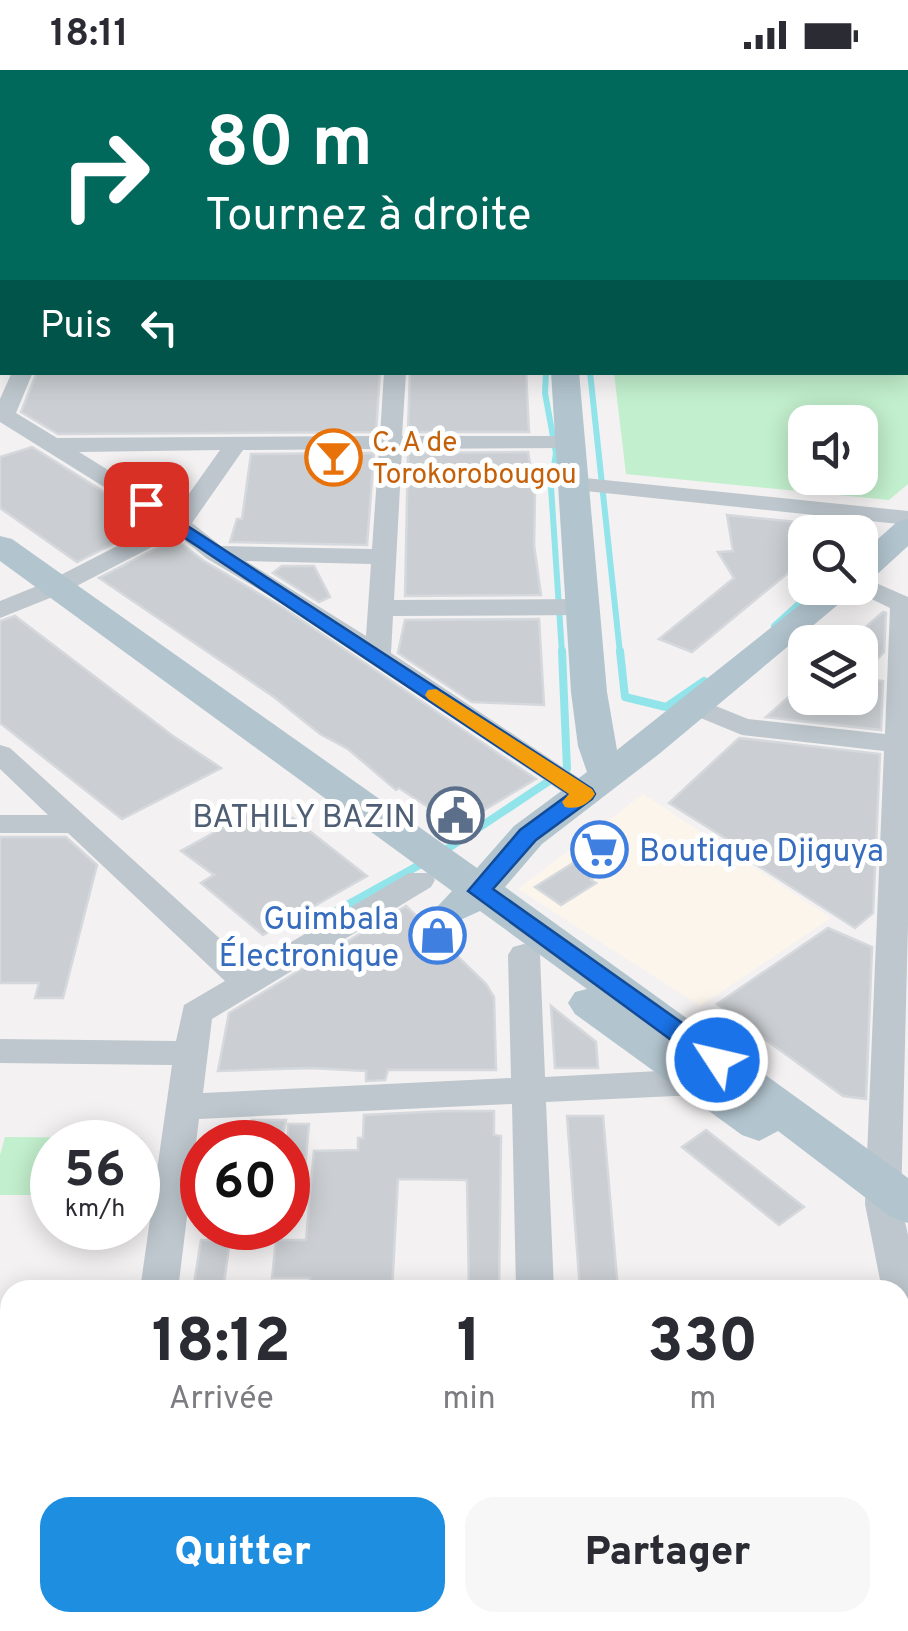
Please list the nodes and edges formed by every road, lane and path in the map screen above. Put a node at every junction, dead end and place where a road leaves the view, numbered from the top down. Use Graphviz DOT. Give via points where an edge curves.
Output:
graph roads {
  1 [pos="22,375"];
  2 [pos="395,375"];
  3 [pos="565,375"];
  4 [pos="2,414"];
  5 [pos="238,442"];
  6 [pos="391,442"];
  7 [pos="571,442"];
  8 [pos="50,445"];
  9 [pos="575,484"];
  10 [pos="908,518"];
  11 [pos="179,524"];
  12 [pos="908,529"];
  13 [pos="0,546"];
  14 [pos="215,553"];
  15 [pos="383,556"];
  16 [pos="878,556"];
  17 [pos="0,575"];
  18 [pos="878,592"];
  19 [pos="29,598"];
  20 [pos="821,605"];
  21 [pos="583,606"];
  22 [pos="381,608"];
  23 [pos="378,656"];
  24 [pos="905,659"];
  25 [pos="589,692"];
  26 [pos="696,706"];
  27 [pos="899,744"];
  28 [pos="646,746"];
  29 [pos="0,754"];
  30 [pos="595,784"];
  31 [pos="0,824"];
  32 [pos="75,824"];
  33 [pos="902,829"];
  34 [pos="450,886"];
  35 [pos="524,955"];
  36 [pos="248,983"];
  37 [pos="0,1051"];
  38 [pos="191,1053"];
  39 [pos="697,1082"];
  40 [pos="529,1088"];
  41 [pos="184,1108"];
  42 [pos="896,1191"];
  43 [pos="160,1280"];
  44 [pos="535,1280"];
  45 [pos="904,1280"];
  1 -- 4 [label="street"];
  2 -- 6 [label="street"];
  3 -- 7 [label="main road"];
  4 -- 8 [label="street"];
  5 -- 6 [label="street"];
  5 -- 8 [label="street"];
  5 -- 11 [label="street"];
  6 -- 7 [label="street"];
  6 -- 15 [label="street"];
  7 -- 9 [label="main road"];
  8 -- 11 [label="street"];
  9 -- 10 [label="street"];
  9 -- 21 [label="main road"];
  11 -- 14 [label="street"];
  11 -- 19 [label="street"];
  12 -- 16 [label="main road"];
  13 -- 19 [label="main road"];
  14 -- 15 [label="street"];
  14 -- 23 [label="street"];
  15 -- 22 [label="street"];
  17 -- 19 [label="main road"];
  18 -- 24 [label="street" via="903,604"];
  19 -- 34 [label="main road"];
  20 -- 26 [label="main road"];
  21 -- 22 [label="street"];
  21 -- 25 [label="main road"];
  22 -- 23 [label="street"];
  23 -- 30 [label="street"];
  24 -- 27 [label="street"];
  25 -- 28 [label="main road"];
  25 -- 30 [label="main road"];
  26 -- 27 [label="street" via="742,727"];
  26 -- 28 [label="main road"];
  27 -- 33 [label="street"];
  28 -- 30 [label="main road"];
  29 -- 32 [label="street"];
  30 -- 34 [label="main road"];
  31 -- 32 [label="street"];
  32 -- 36 [label="street"];
  33 -- 42 [label="street"];
  34 -- 35 [label="main road"];
  34 -- 36 [label="street"];
  34 -- 42 [label="main road" via="717,1060"];
  35 -- 39 [label="main road"];
  35 -- 40 [label="street"];
  36 -- 38 [label="street" via="196,1014"];
  37 -- 38 [label="street"];
  38 -- 41 [label="street"];
  39 -- 40 [label="street"];
  39 -- 42 [label="main road"];
  40 -- 41 [label="street"];
  40 -- 44 [label="street"];
  41 -- 43 [label="street"];
  42 -- 45 [label="street"];
}
